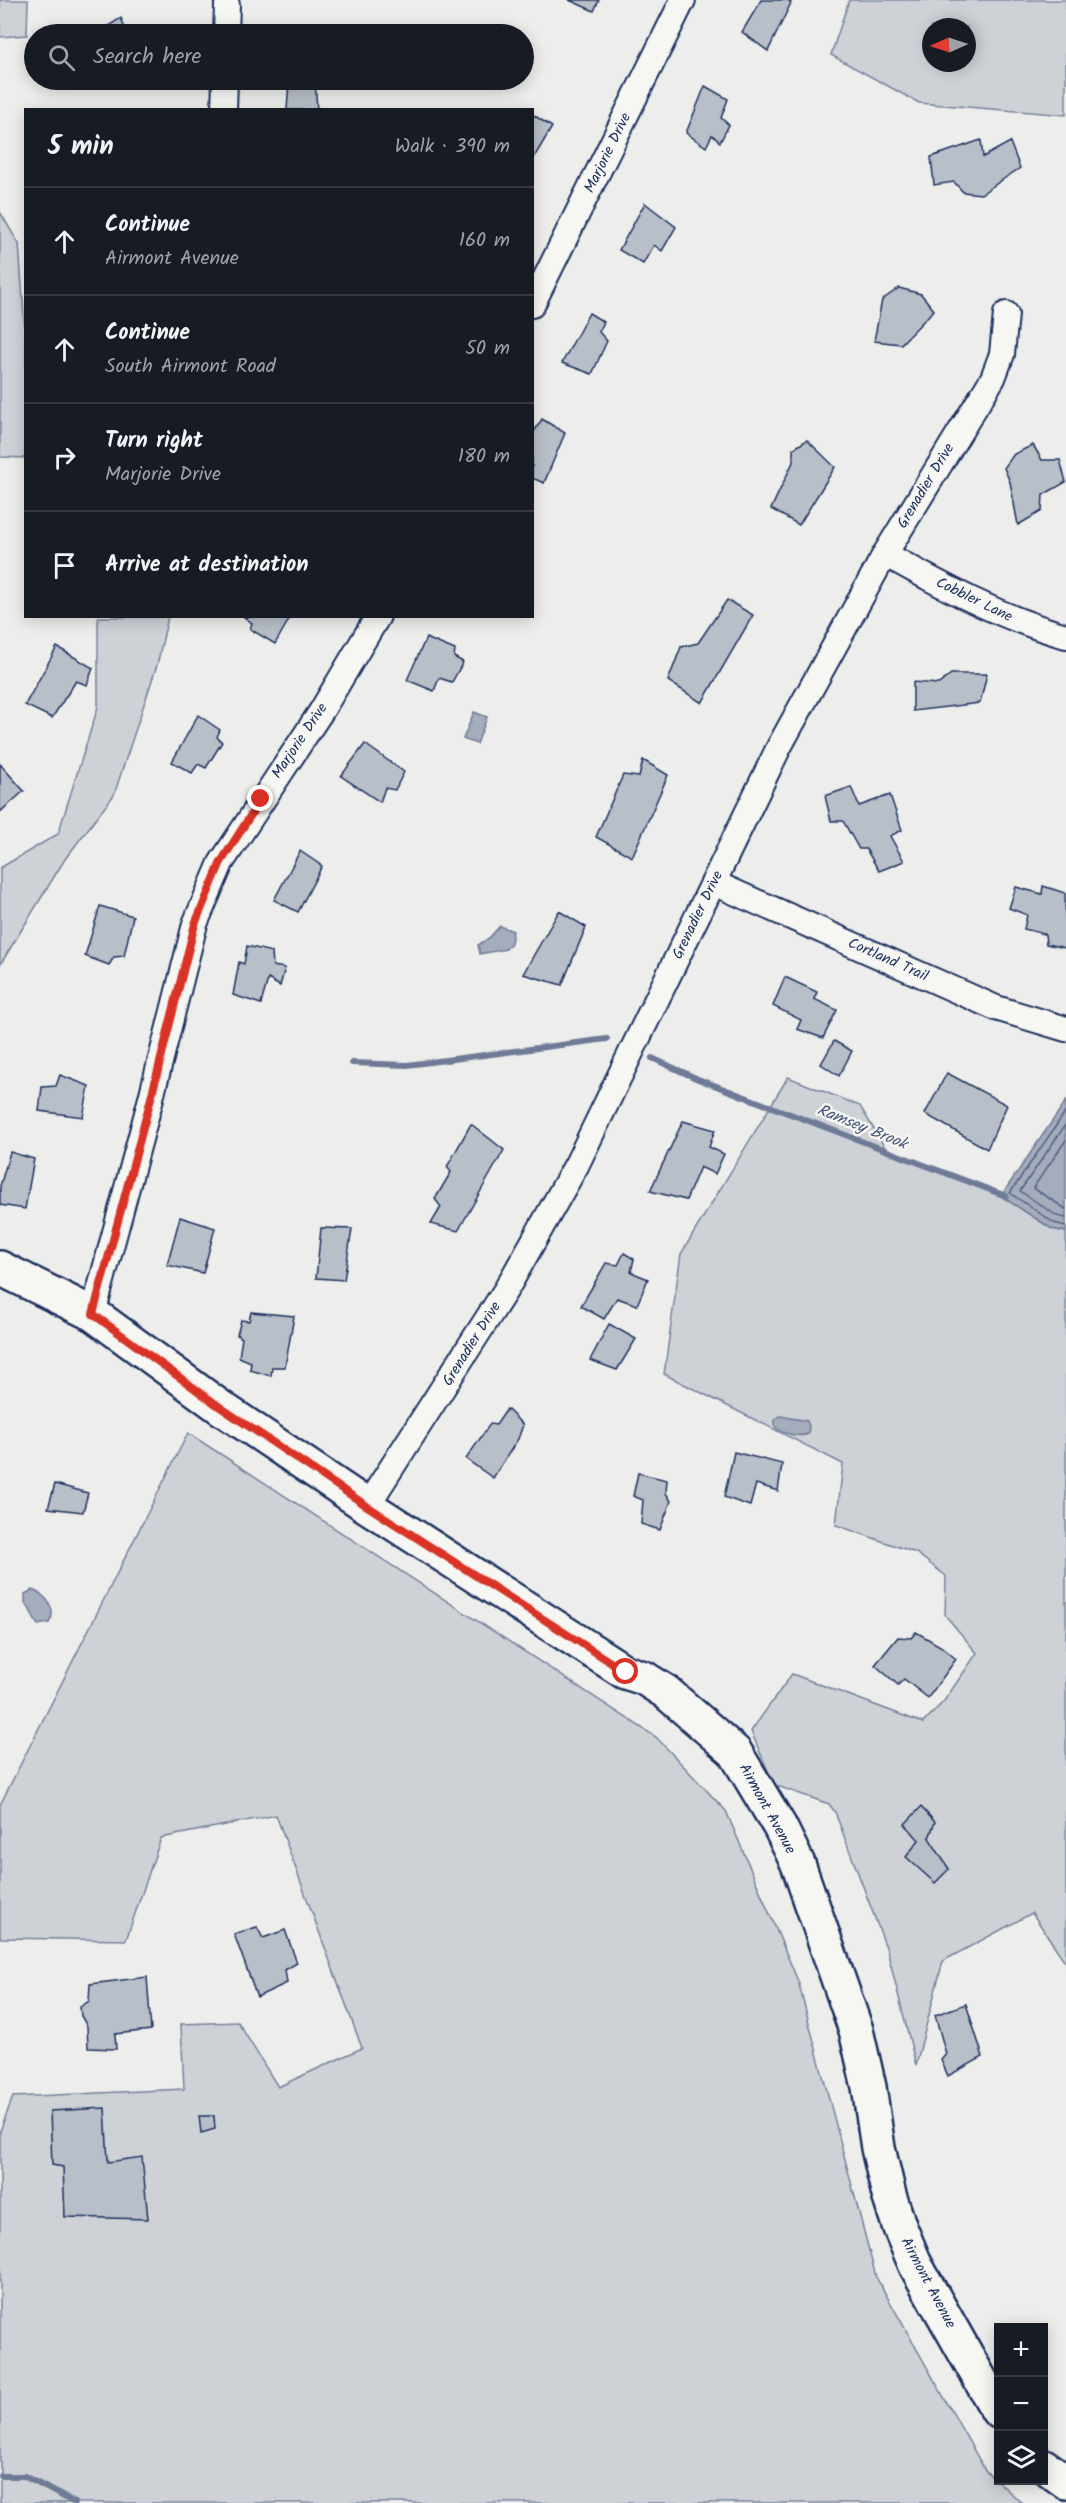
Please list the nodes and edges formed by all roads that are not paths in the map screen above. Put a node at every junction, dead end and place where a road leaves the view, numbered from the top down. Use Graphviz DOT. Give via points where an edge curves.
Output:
graph roads {
  1 [pos="683,0"];
  2 [pos="227,5"];
  3 [pos="226,24"];
  4 [pos="225,90"];
  5 [pos="224,108"];
  6 [pos="534,301"];
  7 [pos="1006,314"];
  8 [pos="885,554"];
  9 [pos="377,618"];
  10 [pos="1066,636"];
  11 [pos="714,883"];
  12 [pos="1066,1029"];
  13 [pos="0,1268"];
  14 [pos="93,1314"];
  15 [pos="367,1506"];
  16 [pos="994,2402"];
  17 [pos="1048,2469"];
  18 [pos="1066,2482"];
  1 -- 6 [label="street, Marjorie Drive"];
  2 -- 3 [label="street"];
  4 -- 5 [label="street"];
  7 -- 8 [label="street, Grenadier Drive" via="1002,354 993,378"];
  8 -- 10 [label="street, Cobbler Lane" via="1013,620"];
  8 -- 11 [label="street, Grenadier Drive" via="779,747"];
  9 -- 14 [label="street, Marjorie Drive" via="322,710 221,862 195,924"];
  11 -- 12 [label="street, Cortland Trail" via="996,1008"];
  11 -- 15 [label="street, Grenadier Drive" via="577,1164 507,1288"];
  13 -- 14 [label="street, Airmont Avenue"];
  14 -- 15 [label="street, Airmont Avenue" via="220,1407"];
  15 -- 16 [label="street, Airmont Avenue" via="626,1672 666,1692 735,1752 798,1864 842,1987 859,2042 889,2195 900,2228 916,2266"];
  17 -- 18 [label="street"];
}
